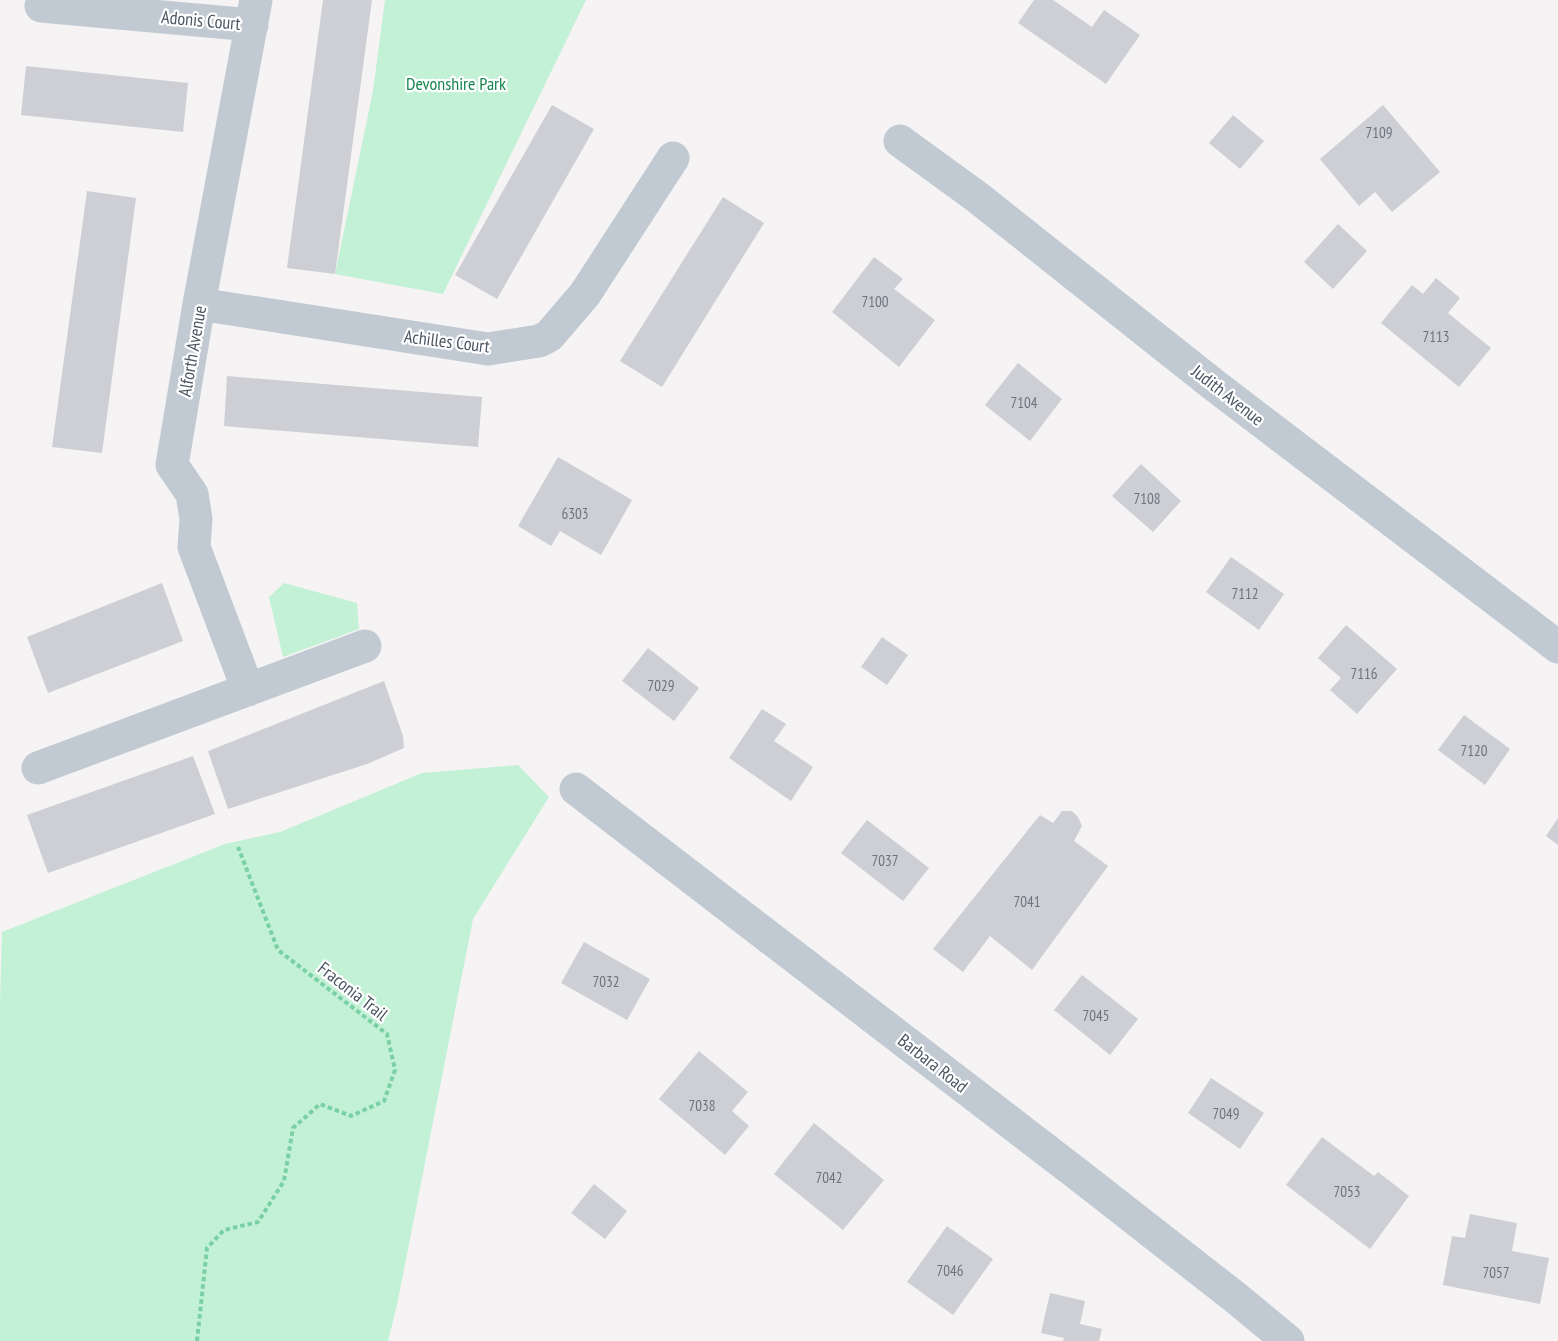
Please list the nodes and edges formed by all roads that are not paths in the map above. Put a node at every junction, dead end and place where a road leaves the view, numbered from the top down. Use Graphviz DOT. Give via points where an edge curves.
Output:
graph roads {
  1 [pos="41,6"];
  2 [pos="254,13"];
  3 [pos="900,141"];
  4 [pos="673,158"];
  5 [pos="199,304"];
  6 [pos="365,646"];
  7 [pos="1558,647"];
  8 [pos="248,690"];
  9 [pos="38,768"];
  10 [pos="576,789"];
  11 [pos="1288,1341"];
  1 -- 2 [label="street, Adonis Court"];
  2 -- 5 [label="street, Alforth Avenue"];
  3 -- 7 [label="street, Judith Avenue"];
  4 -- 5 [label="street, Achilles Court" via="585,294 549,336 539,341 488,349"];
  5 -- 8 [label="street, Alforth Avenue" via="172,465 192,494 195,547"];
  6 -- 8 [label="street"];
  8 -- 9 [label="street"];
  10 -- 11 [label="street, Barbara Road"];
}
